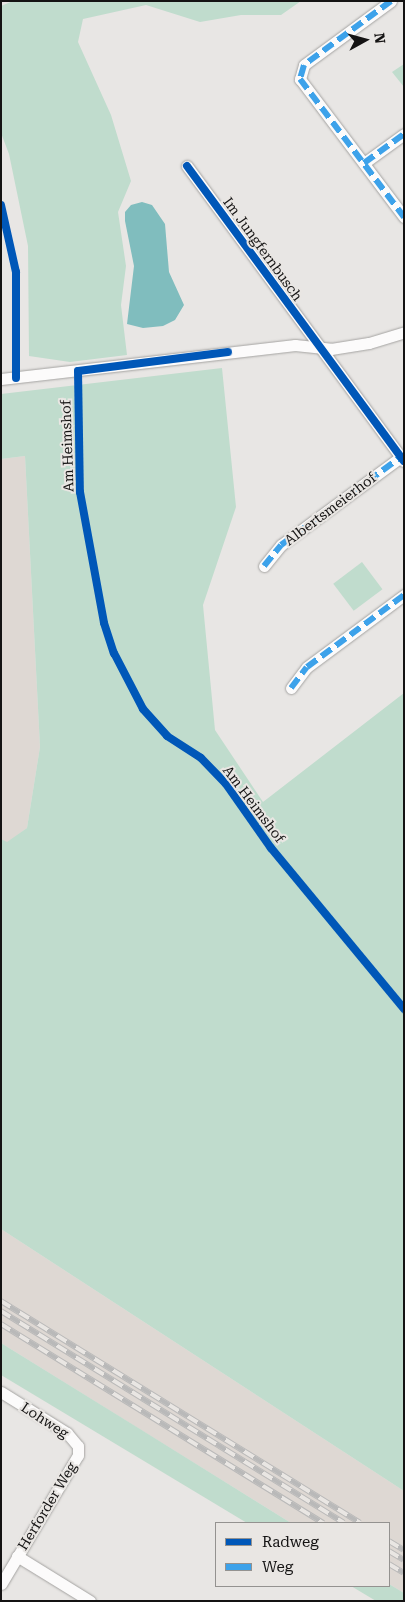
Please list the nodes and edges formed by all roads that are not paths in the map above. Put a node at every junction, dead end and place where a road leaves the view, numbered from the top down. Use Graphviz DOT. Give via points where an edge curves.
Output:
graph roads {
  1 [pos="391,1"];
  2 [pos="404,134"];
  3 [pos="364,163"];
  4 [pos="187,166"];
  5 [pos="404,217"];
  6 [pos="404,332"];
  7 [pos="318,347"];
  8 [pos="1,379"];
  9 [pos="402,459"];
  10 [pos="264,566"];
  11 [pos="404,595"];
  12 [pos="291,688"];
  13 [pos="1,1392"];
  14 [pos="78,1455"];
  15 [pos="17,1556"];
  16 [pos="1,1584"];
  17 [pos="90,1601"];
  1 -- 3 [label="street" via="300,71 300,79"];
  2 -- 3 [label="street"];
  3 -- 5 [label="street"];
  4 -- 7 [label="street, Im Jungfernbusch"];
  6 -- 7 [label="street" via="369,343 331,349"];
  7 -- 8 [label="street" via="276,347"];
  7 -- 9 [label="street, Im Jungfernbusch"];
  9 -- 10 [label="street, Albertsmeierhof" via="281,545"];
  11 -- 12 [label="street" via="307,667"];
  13 -- 14 [label="street, Lohweg" via="67,1433 78,1446"];
  14 -- 15 [label="street, Herforder Weg"];
  15 -- 16 [label="street, Herforder Weg"];
  15 -- 17 [label="street"];
}
